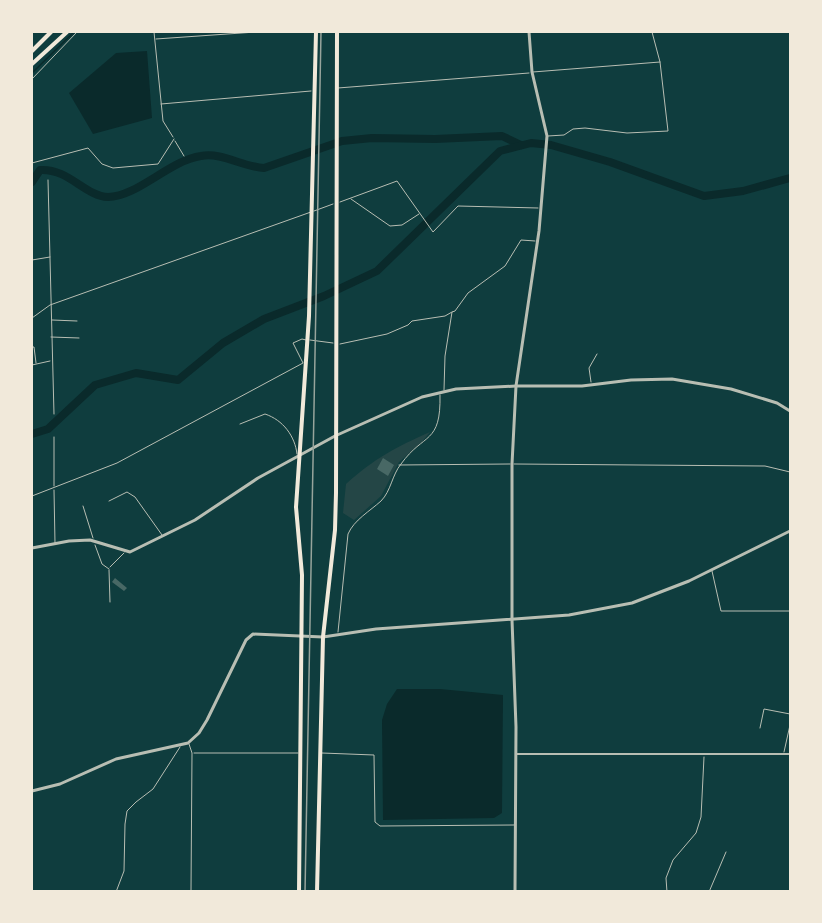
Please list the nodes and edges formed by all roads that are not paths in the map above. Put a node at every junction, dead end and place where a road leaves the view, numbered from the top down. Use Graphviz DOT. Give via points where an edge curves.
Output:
graph roads {
  1 [pos="51,32"];
  2 [pos="67,32"];
  3 [pos="76,32"];
  4 [pos="154,32"];
  5 [pos="256,32"];
  6 [pos="316,32"];
  7 [pos="337,32"];
  8 [pos="529,32"];
  9 [pos="652,32"];
  10 [pos="154,39"];
  11 [pos="32,51"];
  12 [pos="660,62"];
  13 [pos="32,64"];
  14 [pos="532,72"];
  15 [pos="32,79"];
  16 [pos="336,88"];
  17 [pos="314,90"];
  18 [pos="161,104"];
  19 [pos="547,136"];
  20 [pos="174,139"];
  21 [pos="183,156"];
  22 [pos="32,163"];
  23 [pos="48,180"];
  24 [pos="349,198"];
  25 [pos="336,203"];
  26 [pos="540,208"];
  27 [pos="311,212"];
  28 [pos="420,214"];
  29 [pos="538,241"];
  30 [pos="50,257"];
  31 [pos="32,260"];
  32 [pos="50,305"];
  33 [pos="452,312"];
  34 [pos="32,318"];
  35 [pos="51,320"];
  36 [pos="77,321"];
  37 [pos="51,337"];
  38 [pos="79,338"];
  39 [pos="307,340"];
  40 [pos="338,344"];
  41 [pos="32,347"];
  42 [pos="597,354"];
  43 [pos="52,361"];
  44 [pos="36,364"];
  45 [pos="32,366"];
  46 [pos="591,384"];
  47 [pos="516,386"];
  48 [pos="442,392"];
  49 [pos="790,411"];
  50 [pos="54,414"];
  51 [pos="240,424"];
  52 [pos="335,436"];
  53 [pos="54,437"];
  54 [pos="298,456"];
  55 [pos="512,464"];
  56 [pos="399,465"];
  57 [pos="790,472"];
  58 [pos="54,488"];
  59 [pos="32,496"];
  60 [pos="109,501"];
  61 [pos="83,506"];
  62 [pos="790,531"];
  63 [pos="163,536"];
  64 [pos="94,541"];
  65 [pos="55,543"];
  66 [pos="32,548"];
  67 [pos="126,550"];
  68 [pos="109,569"];
  69 [pos="711,569"];
  70 [pos="110,602"];
  71 [pos="790,611"];
  72 [pos="512,620"];
  73 [pos="338,636"];
  74 [pos="303,637"];
  75 [pos="323,637"];
  76 [pos="790,714"];
  77 [pos="790,725"];
  78 [pos="760,728"];
  79 [pos="188,743"];
  80 [pos="182,744"];
  81 [pos="192,753"];
  82 [pos="302,753"];
  83 [pos="320,753"];
  84 [pos="516,754"];
  85 [pos="704,754"];
  86 [pos="783,754"];
  87 [pos="790,754"];
  88 [pos="32,791"];
  89 [pos="514,825"];
  90 [pos="726,852"];
  91 [pos="116,891"];
  92 [pos="191,891"];
  93 [pos="299,891"];
  94 [pos="317,891"];
  95 [pos="514,891"];
  96 [pos="667,891"];
  97 [pos="709,891"];
  1 -- 11 [label="main road"];
  2 -- 13 [label="main road"];
  3 -- 15 [label="lane"];
  4 -- 10 [label="lane"];
  5 -- 10 [label="lane"];
  6 -- 17 [label="main road"];
  7 -- 16 [label="main road"];
  8 -- 14 [label="street"];
  9 -- 12 [label="lane"];
  10 -- 18 [label="lane"];
  12 -- 14 [label="lane"];
  12 -- 19 [label="lane" via="668,131 627,133 585,128"];
  14 -- 16 [label="lane"];
  14 -- 19 [label="street"];
  16 -- 25 [label="main road"];
  17 -- 18 [label="lane"];
  17 -- 27 [label="main road"];
  18 -- 20 [label="lane" via="163,121"];
  19 -- 26 [label="street"];
  20 -- 21 [label="lane"];
  20 -- 22 [label="lane" via="158,164 112,168 102,164 88,147"];
  23 -- 30 [label="lane"];
  24 -- 25 [label="lane"];
  24 -- 28 [label="lane" via="390,226 402,225"];
  24 -- 28 [label="lane" via="397,181"];
  25 -- 27 [label="lane"];
  25 -- 40 [label="main road"];
  26 -- 28 [label="lane" via="458,206 433,232"];
  26 -- 29 [label="street"];
  27 -- 32 [label="lane"];
  27 -- 39 [label="main road"];
  29 -- 33 [label="lane" via="520,240 505,266 468,294"];
  29 -- 47 [label="street"];
  30 -- 31 [label="lane"];
  30 -- 32 [label="lane"];
  32 -- 34 [label="lane"];
  32 -- 35 [label="lane"];
  33 -- 40 [label="lane" via="412,321 387,334"];
  33 -- 48 [label="lane"];
  35 -- 36 [label="lane"];
  35 -- 37 [label="lane"];
  37 -- 38 [label="lane"];
  37 -- 43 [label="lane"];
  39 -- 40 [label="lane"];
  39 -- 54 [label="main road"];
  39 -- 58 [label="lane" via="293,344 303,363 117,463"];
  40 -- 52 [label="main road"];
  41 -- 44 [label="lane"];
  42 -- 46 [label="lane" via="589,368"];
  43 -- 44 [label="lane"];
  43 -- 50 [label="lane"];
  44 -- 45 [label="lane"];
  46 -- 47 [label="street"];
  46 -- 49 [label="street" via="683,380 731,389"];
  47 -- 48 [label="street"];
  47 -- 55 [label="street"];
  48 -- 52 [label="street"];
  48 -- 56 [label="lane" via="440,415 432,435"];
  51 -- 54 [label="lane" via="265,414 277,418 294,439"];
  52 -- 54 [label="street"];
  52 -- 75 [label="main road" via="335,530"];
  53 -- 58 [label="lane"];
  54 -- 63 [label="street"];
  54 -- 74 [label="main road" via="296,507"];
  55 -- 56 [label="lane"];
  55 -- 57 [label="lane" via="765,466"];
  55 -- 72 [label="street"];
  56 -- 73 [label="lane" via="383,498 348,534"];
  58 -- 59 [label="lane"];
  58 -- 65 [label="lane"];
  60 -- 63 [label="lane" via="127,492 135,497"];
  61 -- 64 [label="lane"];
  62 -- 69 [label="street"];
  63 -- 67 [label="street" via="130,552"];
  64 -- 65 [label="street"];
  64 -- 67 [label="street"];
  64 -- 68 [label="lane" via="102,564"];
  65 -- 66 [label="street"];
  67 -- 68 [label="lane"];
  68 -- 70 [label="lane"];
  69 -- 71 [label="lane" via="721,611"];
  69 -- 72 [label="street" via="632,603 569,615"];
  72 -- 73 [label="street" via="376,629"];
  72 -- 84 [label="street"];
  73 -- 75 [label="street"];
  74 -- 75 [label="street"];
  74 -- 79 [label="street" via="249,637 207,720"];
  74 -- 82 [label="main road"];
  75 -- 83 [label="main road"];
  76 -- 78 [label="lane" via="764,709"];
  77 -- 86 [label="lane"];
  79 -- 80 [label="street"];
  79 -- 81 [label="lane"];
  80 -- 88 [label="street" via="116,759 60,784"];
  80 -- 91 [label="lane" via="153,789 127,811 124,871"];
  81 -- 82 [label="lane"];
  81 -- 92 [label="lane"];
  82 -- 93 [label="main road"];
  83 -- 89 [label="lane" via="374,755 375,822 380,826"];
  83 -- 94 [label="main road"];
  84 -- 85 [label="street"];
  84 -- 89 [label="street"];
  85 -- 86 [label="street"];
  85 -- 96 [label="lane" via="701,817 696,833 673,860 666,878"];
  86 -- 87 [label="street"];
  89 -- 95 [label="street"];
  90 -- 97 [label="lane"];
}
